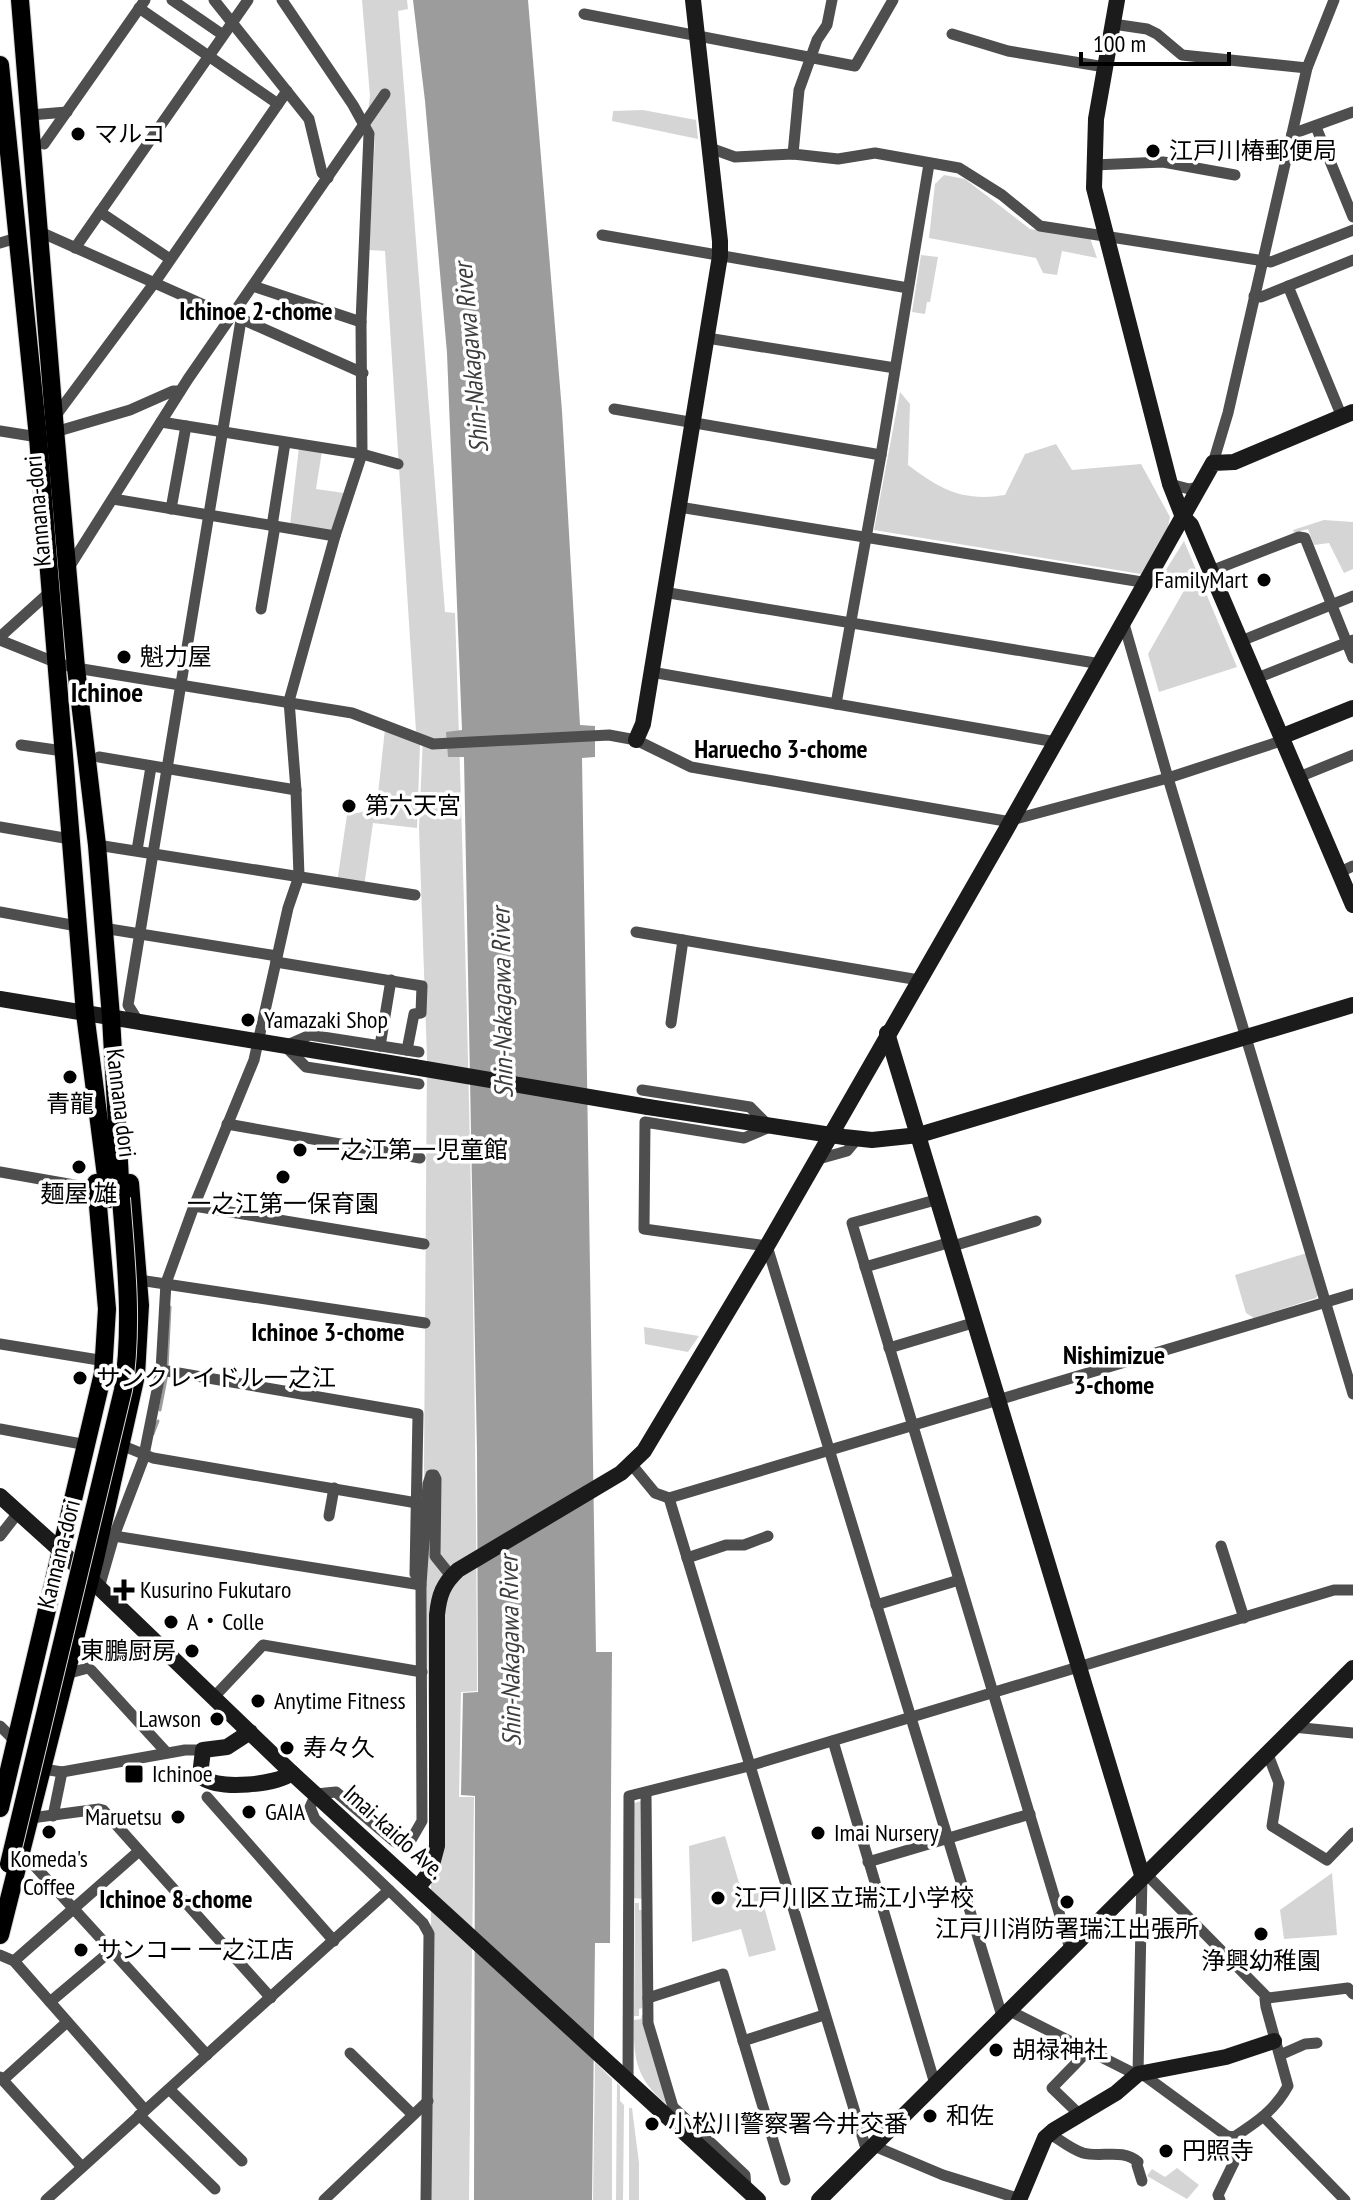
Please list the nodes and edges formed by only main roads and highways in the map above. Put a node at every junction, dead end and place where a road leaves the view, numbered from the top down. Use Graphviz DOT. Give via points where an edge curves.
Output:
graph roads {
  1 [pos="20,0"];
  2 [pos="0,65"];
  3 [pos="4,140"];
  4 [pos="49,429"];
  5 [pos="85,1013"];
  6 [pos="111,1017"];
  7 [pos="109,1196"];
  8 [pos="0,1808"];
  9 [pos="10,1858"];
  10 [pos="0,1917"];
  11 [pos="0,1935"];
  1 -- 4 [label="main road, Kannana-dori"];
  2 -- 3 [label="main road, Kannana-dori"];
  3 -- 4 [label="main road, Kannana-dori"];
  4 -- 5 [label="main road, Kannana-dori" via="51,591"];
  4 -- 6 [label="main road, Kannana-dori" via="97,845"];
  5 -- 7 [label="main road, Kannana dori"];
  6 -- 7 [label="main road"];
  6 -- 9 [label="main road" via="139,1280 139,1353 94,1584 66,1674 52,1770"];
  7 -- 8 [label="main road" via="105,1361"];
  7 -- 9 [label="main road, Kannana-dori, bridge" via="129,1301 123,1390"];
  9 -- 10 [label="main road, Kannana-dori"];
  9 -- 11 [label="main road"];
}
